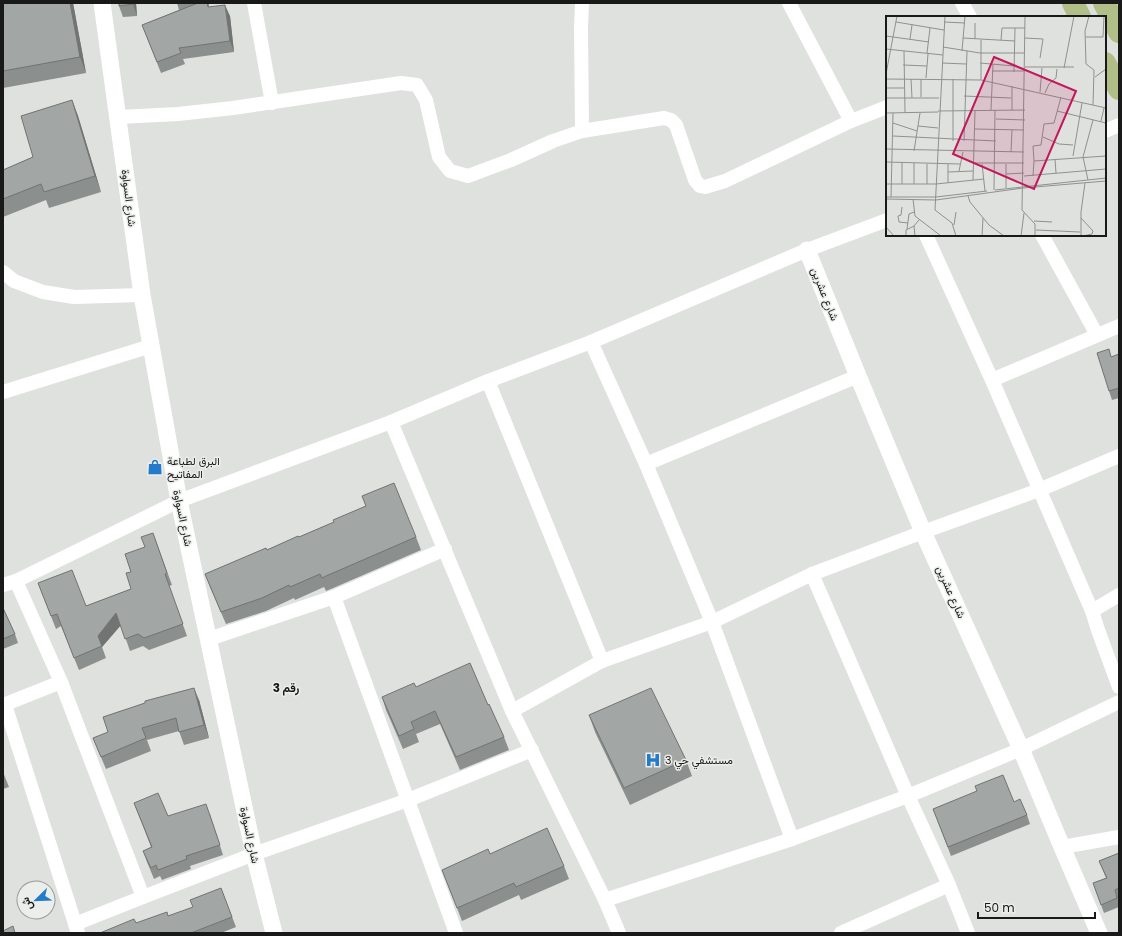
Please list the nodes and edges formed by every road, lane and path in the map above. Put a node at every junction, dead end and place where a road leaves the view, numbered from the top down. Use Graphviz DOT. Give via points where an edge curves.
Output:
graph roads {
  1 [pos="102,3"];
  2 [pos="254,3"];
  3 [pos="582,3"];
  4 [pos="789,3"];
  5 [pos="962,3"];
  6 [pos="1073,3"];
  7 [pos="1104,3"];
  8 [pos="969,16"];
  9 [pos="1080,16"];
  10 [pos="1119,32"];
  11 [pos="1106,65"];
  12 [pos="1119,89"];
  13 [pos="272,103"];
  14 [pos="886,107"];
  15 [pos="119,117"];
  16 [pos="851,121"];
  17 [pos="1119,125"];
  18 [pos="582,131"];
  19 [pos="1106,131"];
  20 [pos="886,220"];
  21 [pos="926,236"];
  22 [pos="1043,236"];
  23 [pos="807,250"];
  24 [pos="3,272"];
  25 [pos="142,295"];
  26 [pos="1119,326"];
  27 [pos="1097,335"];
  28 [pos="591,342"];
  29 [pos="151,346"];
  30 [pos="858,376"];
  31 [pos="992,380"];
  32 [pos="488,381"];
  33 [pos="3,392"];
  34 [pos="391,422"];
  35 [pos="1119,456"];
  36 [pos="646,464"];
  37 [pos="1039,490"];
  38 [pos="179,501"];
  39 [pos="924,532"];
  40 [pos="445,549"];
  41 [pos="812,574"];
  42 [pos="10,583"];
  43 [pos="1119,595"];
  44 [pos="334,596"];
  45 [pos="1092,610"];
  46 [pos="712,622"];
  47 [pos="209,639"];
  48 [pos="602,661"];
  49 [pos="61,682"];
  50 [pos="1119,687"];
  51 [pos="1119,702"];
  52 [pos="4,705"];
  53 [pos="512,711"];
  54 [pos="1021,749"];
  55 [pos="532,750"];
  56 [pos="908,796"];
  57 [pos="408,800"];
  58 [pos="1119,837"];
  59 [pos="792,839"];
  60 [pos="1062,847"];
  61 [pos="254,854"];
  62 [pos="949,885"];
  63 [pos="143,897"];
  64 [pos="605,900"];
  65 [pos="77,929"];
  66 [pos="274,933"];
  67 [pos="456,933"];
  68 [pos="619,933"];
  69 [pos="841,933"];
  70 [pos="968,933"];
  71 [pos="1099,933"];
  1 -- 15 [label="street, شارع السواوة"];
  2 -- 13 [label="street"];
  3 -- 18 [label="street"];
  4 -- 16 [label="street"];
  5 -- 8 [label="street"];
  6 -- 9 [label="main road"];
  7 -- 10 [label="main road"];
  11 -- 12 [label="main road"];
  13 -- 15 [label="street" via="178,114"];
  13 -- 18 [label="street" via="401,83 417,85 426,100 439,158 450,171 468,176"];
  14 -- 16 [label="street"];
  15 -- 25 [label="street, شارع السواوة"];
  16 -- 18 [label="street" via="725,180 704,187 695,180 676,125 671,120 664,118"];
  17 -- 19 [label="street"];
  20 -- 23 [label="street"];
  21 -- 31 [label="street"];
  22 -- 27 [label="street"];
  23 -- 28 [label="street"];
  23 -- 30 [label="street, شارع عشرين"];
  24 -- 25 [label="street" via="14,281 44,292 74,297"];
  25 -- 29 [label="street, شارع السواوة"];
  26 -- 27 [label="street"];
  27 -- 31 [label="street"];
  28 -- 32 [label="street"];
  28 -- 36 [label="street"];
  29 -- 33 [label="street"];
  29 -- 38 [label="street, شارع السواوة"];
  30 -- 36 [label="street"];
  30 -- 39 [label="street, شارع عشرين"];
  31 -- 37 [label="street"];
  32 -- 34 [label="street"];
  32 -- 48 [label="street"];
  34 -- 38 [label="street"];
  34 -- 40 [label="street"];
  35 -- 37 [label="street"];
  36 -- 46 [label="street"];
  37 -- 39 [label="street"];
  37 -- 45 [label="street"];
  38 -- 42 [label="street"];
  38 -- 47 [label="street, شارع السواوة"];
  39 -- 41 [label="street"];
  39 -- 54 [label="street, شارع عشرين"];
  40 -- 44 [label="street"];
  40 -- 53 [label="street"];
  41 -- 46 [label="street"];
  41 -- 56 [label="street"];
  42 -- 49 [label="street"];
  43 -- 45 [label="street"];
  44 -- 47 [label="street"];
  44 -- 57 [label="street"];
  45 -- 50 [label="street"];
  46 -- 48 [label="street"];
  46 -- 59 [label="street"];
  47 -- 61 [label="street, شارع السواوة"];
  48 -- 53 [label="street"];
  49 -- 52 [label="street"];
  49 -- 63 [label="street"];
  51 -- 54 [label="street"];
  52 -- 65 [label="street"];
  53 -- 55 [label="street"];
  54 -- 56 [label="street"];
  54 -- 60 [label="street, شارع عشرين"];
  55 -- 57 [label="street"];
  55 -- 64 [label="street"];
  56 -- 59 [label="street"];
  56 -- 62 [label="street"];
  57 -- 61 [label="street"];
  57 -- 67 [label="street"];
  58 -- 60 [label="street"];
  59 -- 64 [label="street"];
  60 -- 71 [label="street, شارع عشرين"];
  61 -- 63 [label="street"];
  61 -- 66 [label="street, شارع السواوة"];
  62 -- 69 [label="street"];
  62 -- 70 [label="street"];
  63 -- 65 [label="street"];
  64 -- 68 [label="street"];
}
